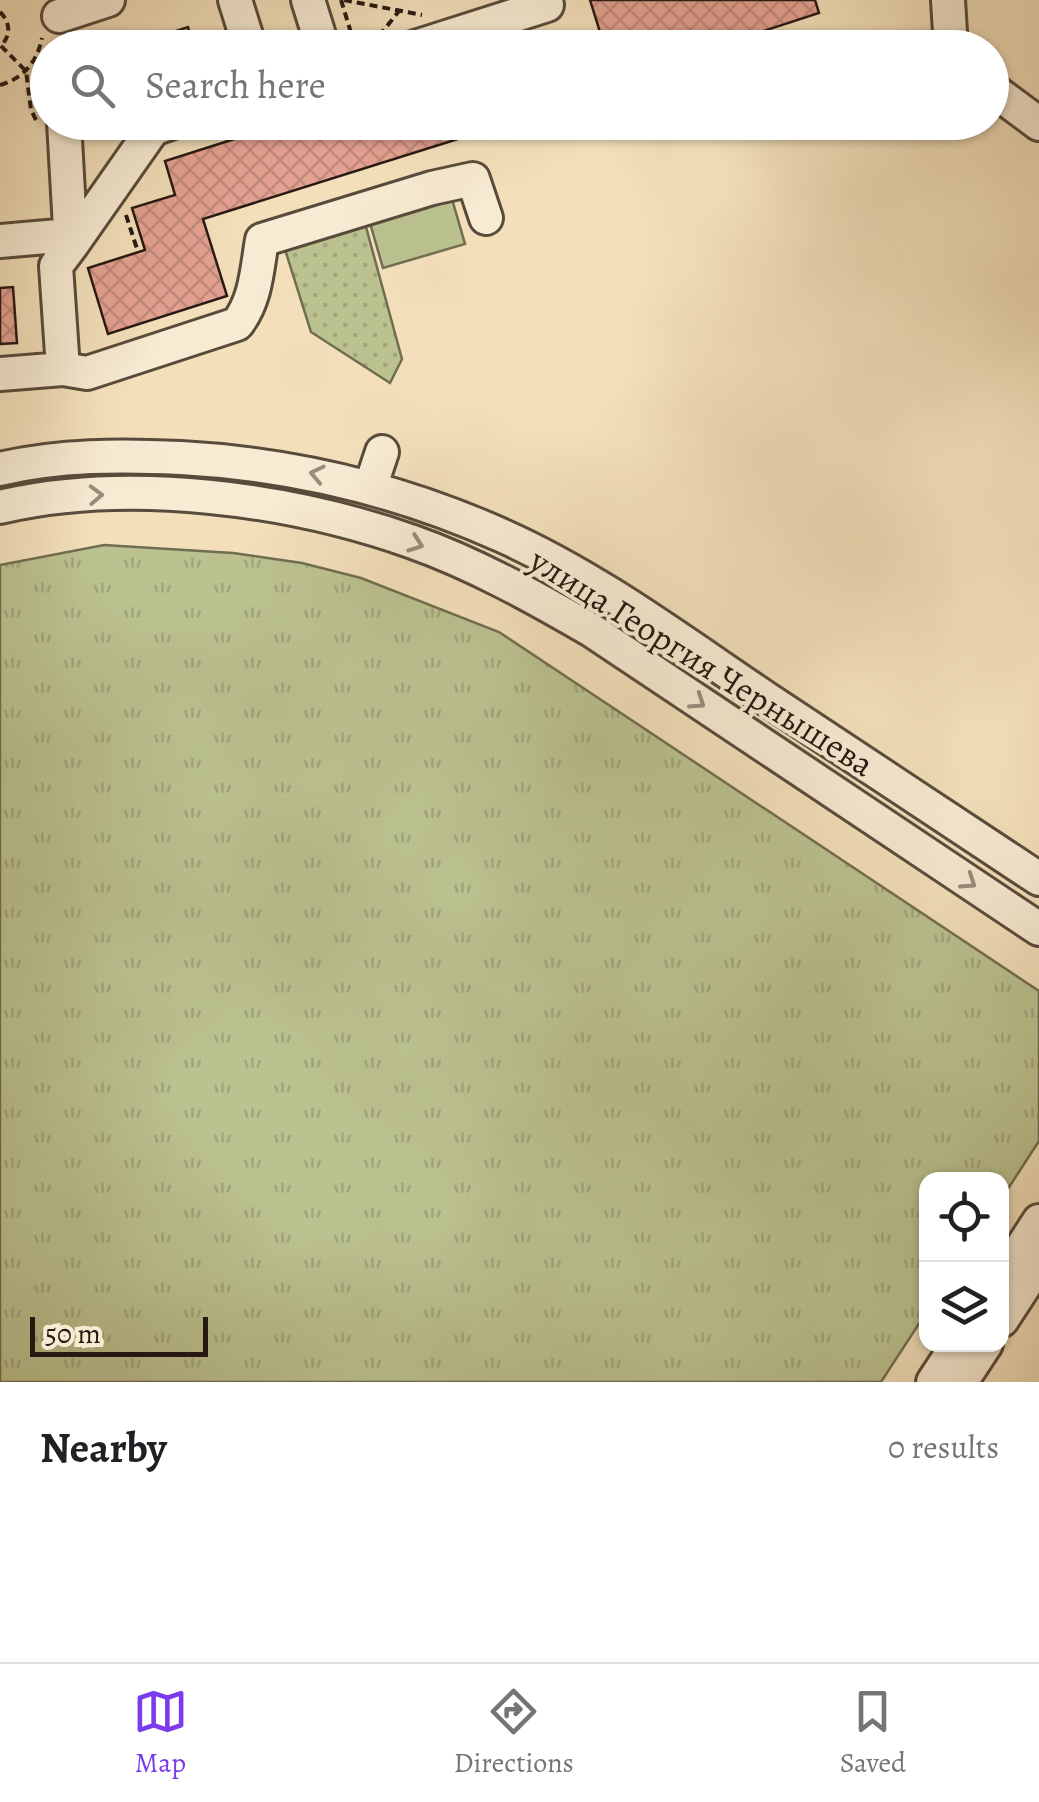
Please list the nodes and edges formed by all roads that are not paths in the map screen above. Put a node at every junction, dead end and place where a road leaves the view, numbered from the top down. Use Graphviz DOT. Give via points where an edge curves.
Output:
graph roads {
  1 [pos="108,0"];
  2 [pos="234,0"];
  3 [pos="308,0"];
  4 [pos="546,0"];
  5 [pos="948,0"];
  6 [pos="55,23"];
  7 [pos="244,30"];
  8 [pos="317,30"];
  9 [pos="469,30"];
  10 [pos="950,30"];
  11 [pos="1009,102"];
  12 [pos="1039,124"];
  13 [pos="54,140"];
  14 [pos="145,140"];
  15 [pos="486,218"];
  16 [pos="70,240"];
  17 [pos="0,241"];
  18 [pos="63,369"];
  19 [pos="0,374"];
  20 [pos="382,452"];
  21 [pos="0,469"];
  22 [pos="370,488"];
  23 [pos="0,507"];
  24 [pos="1039,879"];
  25 [pos="1039,929"];
  26 [pos="1039,1221"];
  27 [pos="1039,1264"];
  28 [pos="1009,1267"];
  29 [pos="1009,1309"];
  30 [pos="953,1352"];
  31 [pos="981,1352"];
  32 [pos="933,1382"];
  33 [pos="961,1382"];
  1 -- 6 [label="street"];
  2 -- 7 [label="street"];
  3 -- 8 [label="street"];
  4 -- 9 [label="street" via="547,5"];
  5 -- 10 [label="street"];
  11 -- 12 [label="street"];
  13 -- 16 [label="street"];
  14 -- 16 [label="street"];
  15 -- 18 [label="street" via="473,179 262,240 252,296 237,324 87,374"];
  16 -- 17 [label="street"];
  16 -- 18 [label="street" via="56,266"];
  18 -- 19 [label="street"];
  20 -- 22 [label="street"];
  22 -- 21 [label="street, улица Георгия Чернышева, one-way" via="284,467 208,459 72,458"];
  22 -- 24 [label="street, улица Георгия Чернышева" via="506,537 618,600"];
  23 -- 25 [label="street, улица Георгия Чернышева, one-way" via="92,494 236,500 415,543 591,630"];
  26 -- 28 [label="street"];
  27 -- 29 [label="street"];
  30 -- 32 [label="street"];
  31 -- 33 [label="street"];
}
